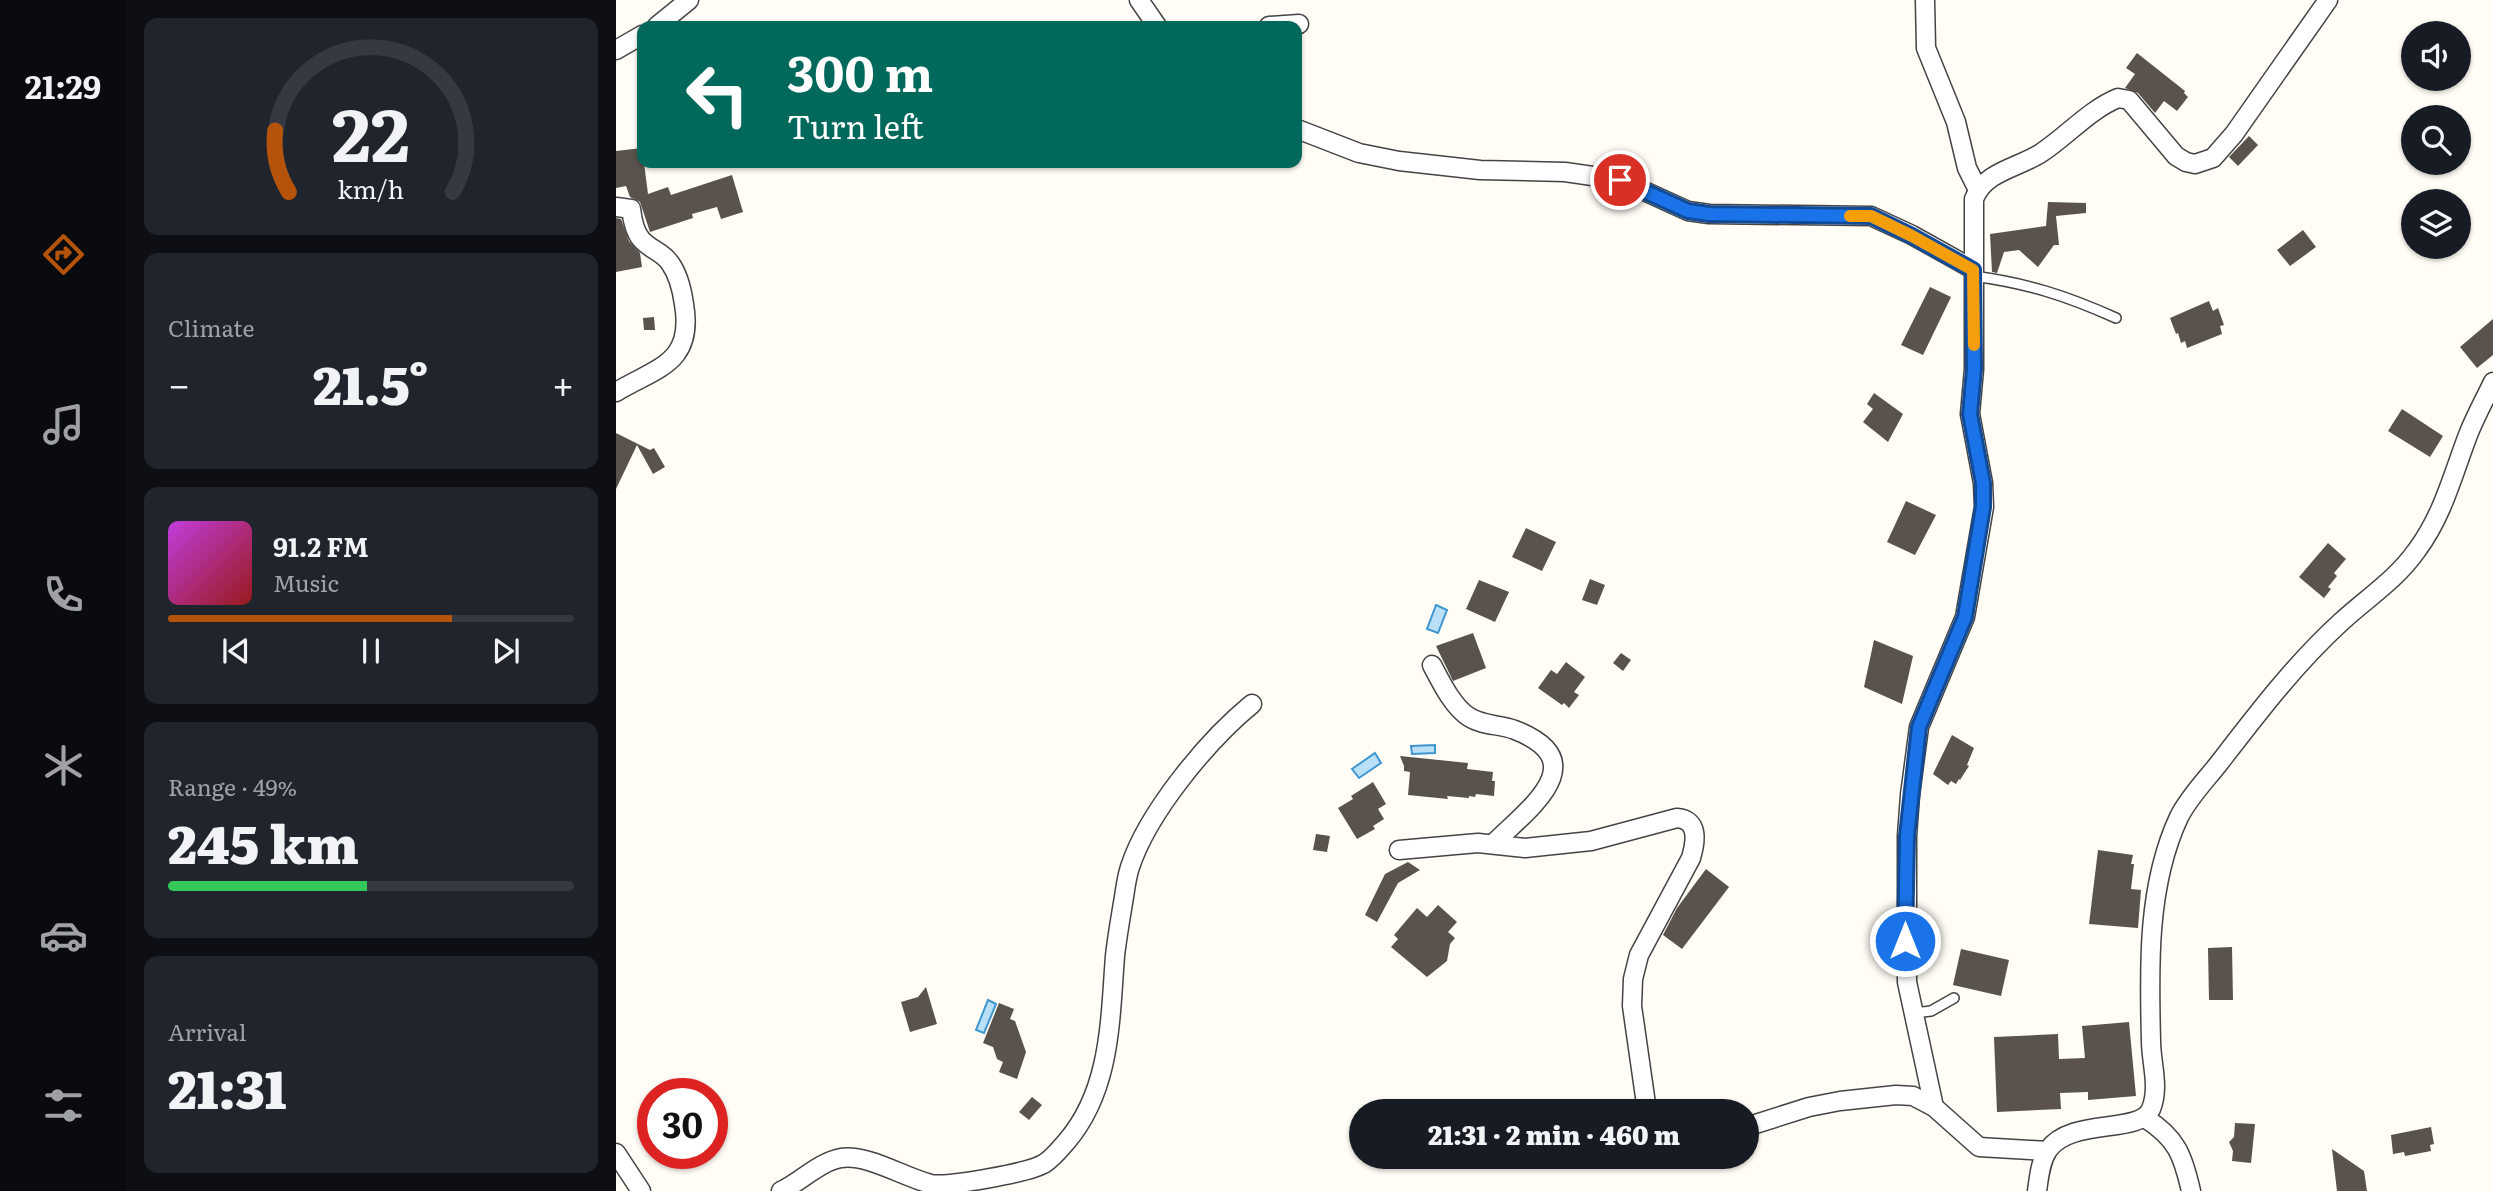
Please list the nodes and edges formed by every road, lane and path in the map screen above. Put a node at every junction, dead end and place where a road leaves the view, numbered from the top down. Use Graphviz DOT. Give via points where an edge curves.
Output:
graph roads {
  1 [pos="689,0"];
  2 [pos="1139,0"];
  3 [pos="1925,0"];
  4 [pos="2328,0"];
  5 [pos="663,21"];
  6 [pos="1154,21"];
  7 [pos="637,38"];
  8 [pos="616,50"];
  9 [pos="1302,131"];
  10 [pos="1978,190"];
  11 [pos="616,206"];
  12 [pos="1973,273"];
  13 [pos="2116,318"];
  14 [pos="2493,382"];
  15 [pos="616,392"];
  16 [pos="1432,665"];
  17 [pos="1252,704"];
  18 [pos="1493,844"];
  19 [pos="1399,850"];
  20 [pos="1954,998"];
  21 [pos="1914,1013"];
  22 [pos="1645,1099"];
  23 [pos="1934,1107"];
  24 [pos="2145,1118"];
  25 [pos="1759,1122"];
  26 [pos="2047,1151"];
  27 [pos="616,1153"];
  28 [pos="641,1191"];
  29 [pos="781,1191"];
  30 [pos="2037,1191"];
  31 [pos="2191,1191"];
  1 -- 5 [label="street"];
  2 -- 6 [label="street"];
  3 -- 10 [label="street" via="1926,48"];
  4 -- 10 [label="street" via="2213,158 2202,163 2176,156 2137,107 2118,98 2040,154 1989,178"];
  7 -- 8 [label="street"];
  9 -- 12 [label="street" via="1359,153 1399,161 1620,180 1678,207 1709,214 1871,216"];
  10 -- 12 [label="street"];
  11 -- 15 [label="street" via="631,209 641,239 671,264 687,320 678,353 661,368"];
  12 -- 13 [label="lane" via="2045,289"];
  12 -- 21 [label="street" via="1970,414 1983,507 1965,617 1919,727 1905,883 1906,982"];
  14 -- 24 [label="street" via="2468,434 2444,503 2418,550 2385,587 2310,654 2180,816 2156,891 2151,986 2155,1094"];
  16 -- 18 [label="street" via="1462,712 1483,724 1521,733 1552,757 1555,772 1544,794"];
  17 -- 29 [label="street" via="1185,773 1139,845 1129,869 1116,951 1106,1058 1088,1111 1059,1150 1044,1164 1022,1172 935,1185 863,1158 838,1158"];
  18 -- 19 [label="street"];
  18 -- 22 [label="street" via="1525,848 1591,841 1676,818 1692,824 1695,845 1691,858 1639,955 1633,979 1632,1006"];
  20 -- 21 [label="lane" via="1931,1011"];
  21 -- 23 [label="street"];
  23 -- 25 [label="street" via="1913,1096 1871,1097 1809,1107"];
  23 -- 26 [label="street" via="1979,1147"];
  24 -- 26 [label="street" via="2071,1133"];
  24 -- 31 [label="street" via="2177,1147"];
  26 -- 30 [label="street"];
  27 -- 28 [label="street"];
}
